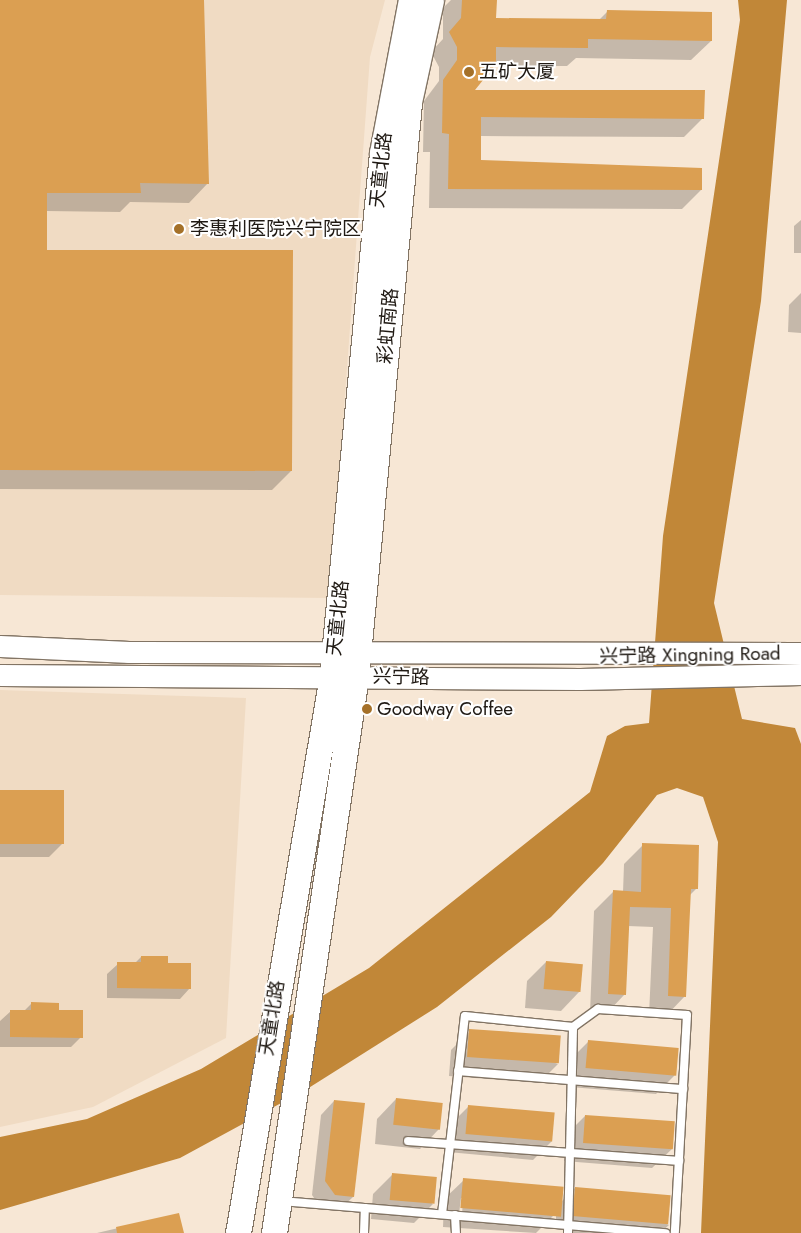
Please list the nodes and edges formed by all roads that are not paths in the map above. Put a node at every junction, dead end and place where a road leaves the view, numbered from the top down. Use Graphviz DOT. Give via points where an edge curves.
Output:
graph roads {
  1 [pos="411,0"];
  2 [pos="432,0"];
  3 [pos="0,646"];
  4 [pos="801,653"];
  5 [pos="579,656"];
  6 [pos="345,665"];
  7 [pos="801,674"];
  8 [pos="0,675"];
  9 [pos="573,1027"];
  10 [pos="458,1072"];
  11 [pos="572,1082"];
  12 [pos="683,1089"];
  13 [pos="408,1141"];
  14 [pos="450,1146"];
  15 [pos="570,1155"];
  16 [pos="679,1161"];
  17 [pos="279,1200"];
  18 [pos="365,1208"];
  19 [pos="442,1214"];
  20 [pos="455,1215"];
  21 [pos="568,1229"];
  22 [pos="238,1233"];
  23 [pos="274,1233"];
  24 [pos="364,1233"];
  25 [pos="456,1233"];
  26 [pos="666,1233"];
  27 [pos="676,1233"];
  1 -- 6 [label="main road, 天童北路" via="382,153"];
  2 -- 6 [label="main road, 彩虹南路" via="409,102"];
  3 -- 6 [label="main road, 兴宁路"];
  4 -- 5 [label="main road, 兴宁路 Xingning Road"];
  5 -- 6 [label="main road, 兴宁路"];
  6 -- 7 [label="main road, 兴宁路" via="580,679"];
  6 -- 8 [label="main road, 兴宁路"];
  6 -- 17 [label="main road, 天童北路"];
  6 -- 22 [label="main road, 天童北路" via="274,1004"];
  9 -- 10 [label="lane" via="465,1016"];
  9 -- 11 [label="lane"];
  9 -- 12 [label="lane" via="598,1009 687,1015"];
  10 -- 11 [label="lane"];
  10 -- 14 [label="lane"];
  11 -- 12 [label="lane"];
  11 -- 15 [label="lane"];
  12 -- 16 [label="lane"];
  13 -- 14 [label="lane"];
  14 -- 15 [label="lane"];
  14 -- 19 [label="lane"];
  15 -- 16 [label="lane"];
  15 -- 21 [label="lane"];
  16 -- 27 [label="lane"];
  17 -- 18 [label="lane"];
  17 -- 23 [label="main road, 天童北路"];
  18 -- 19 [label="lane"];
  18 -- 24 [label="lane"];
  19 -- 20 [label="lane"];
  20 -- 21 [label="lane"];
  20 -- 25 [label="lane"];
  21 -- 26 [label="lane"];
}
